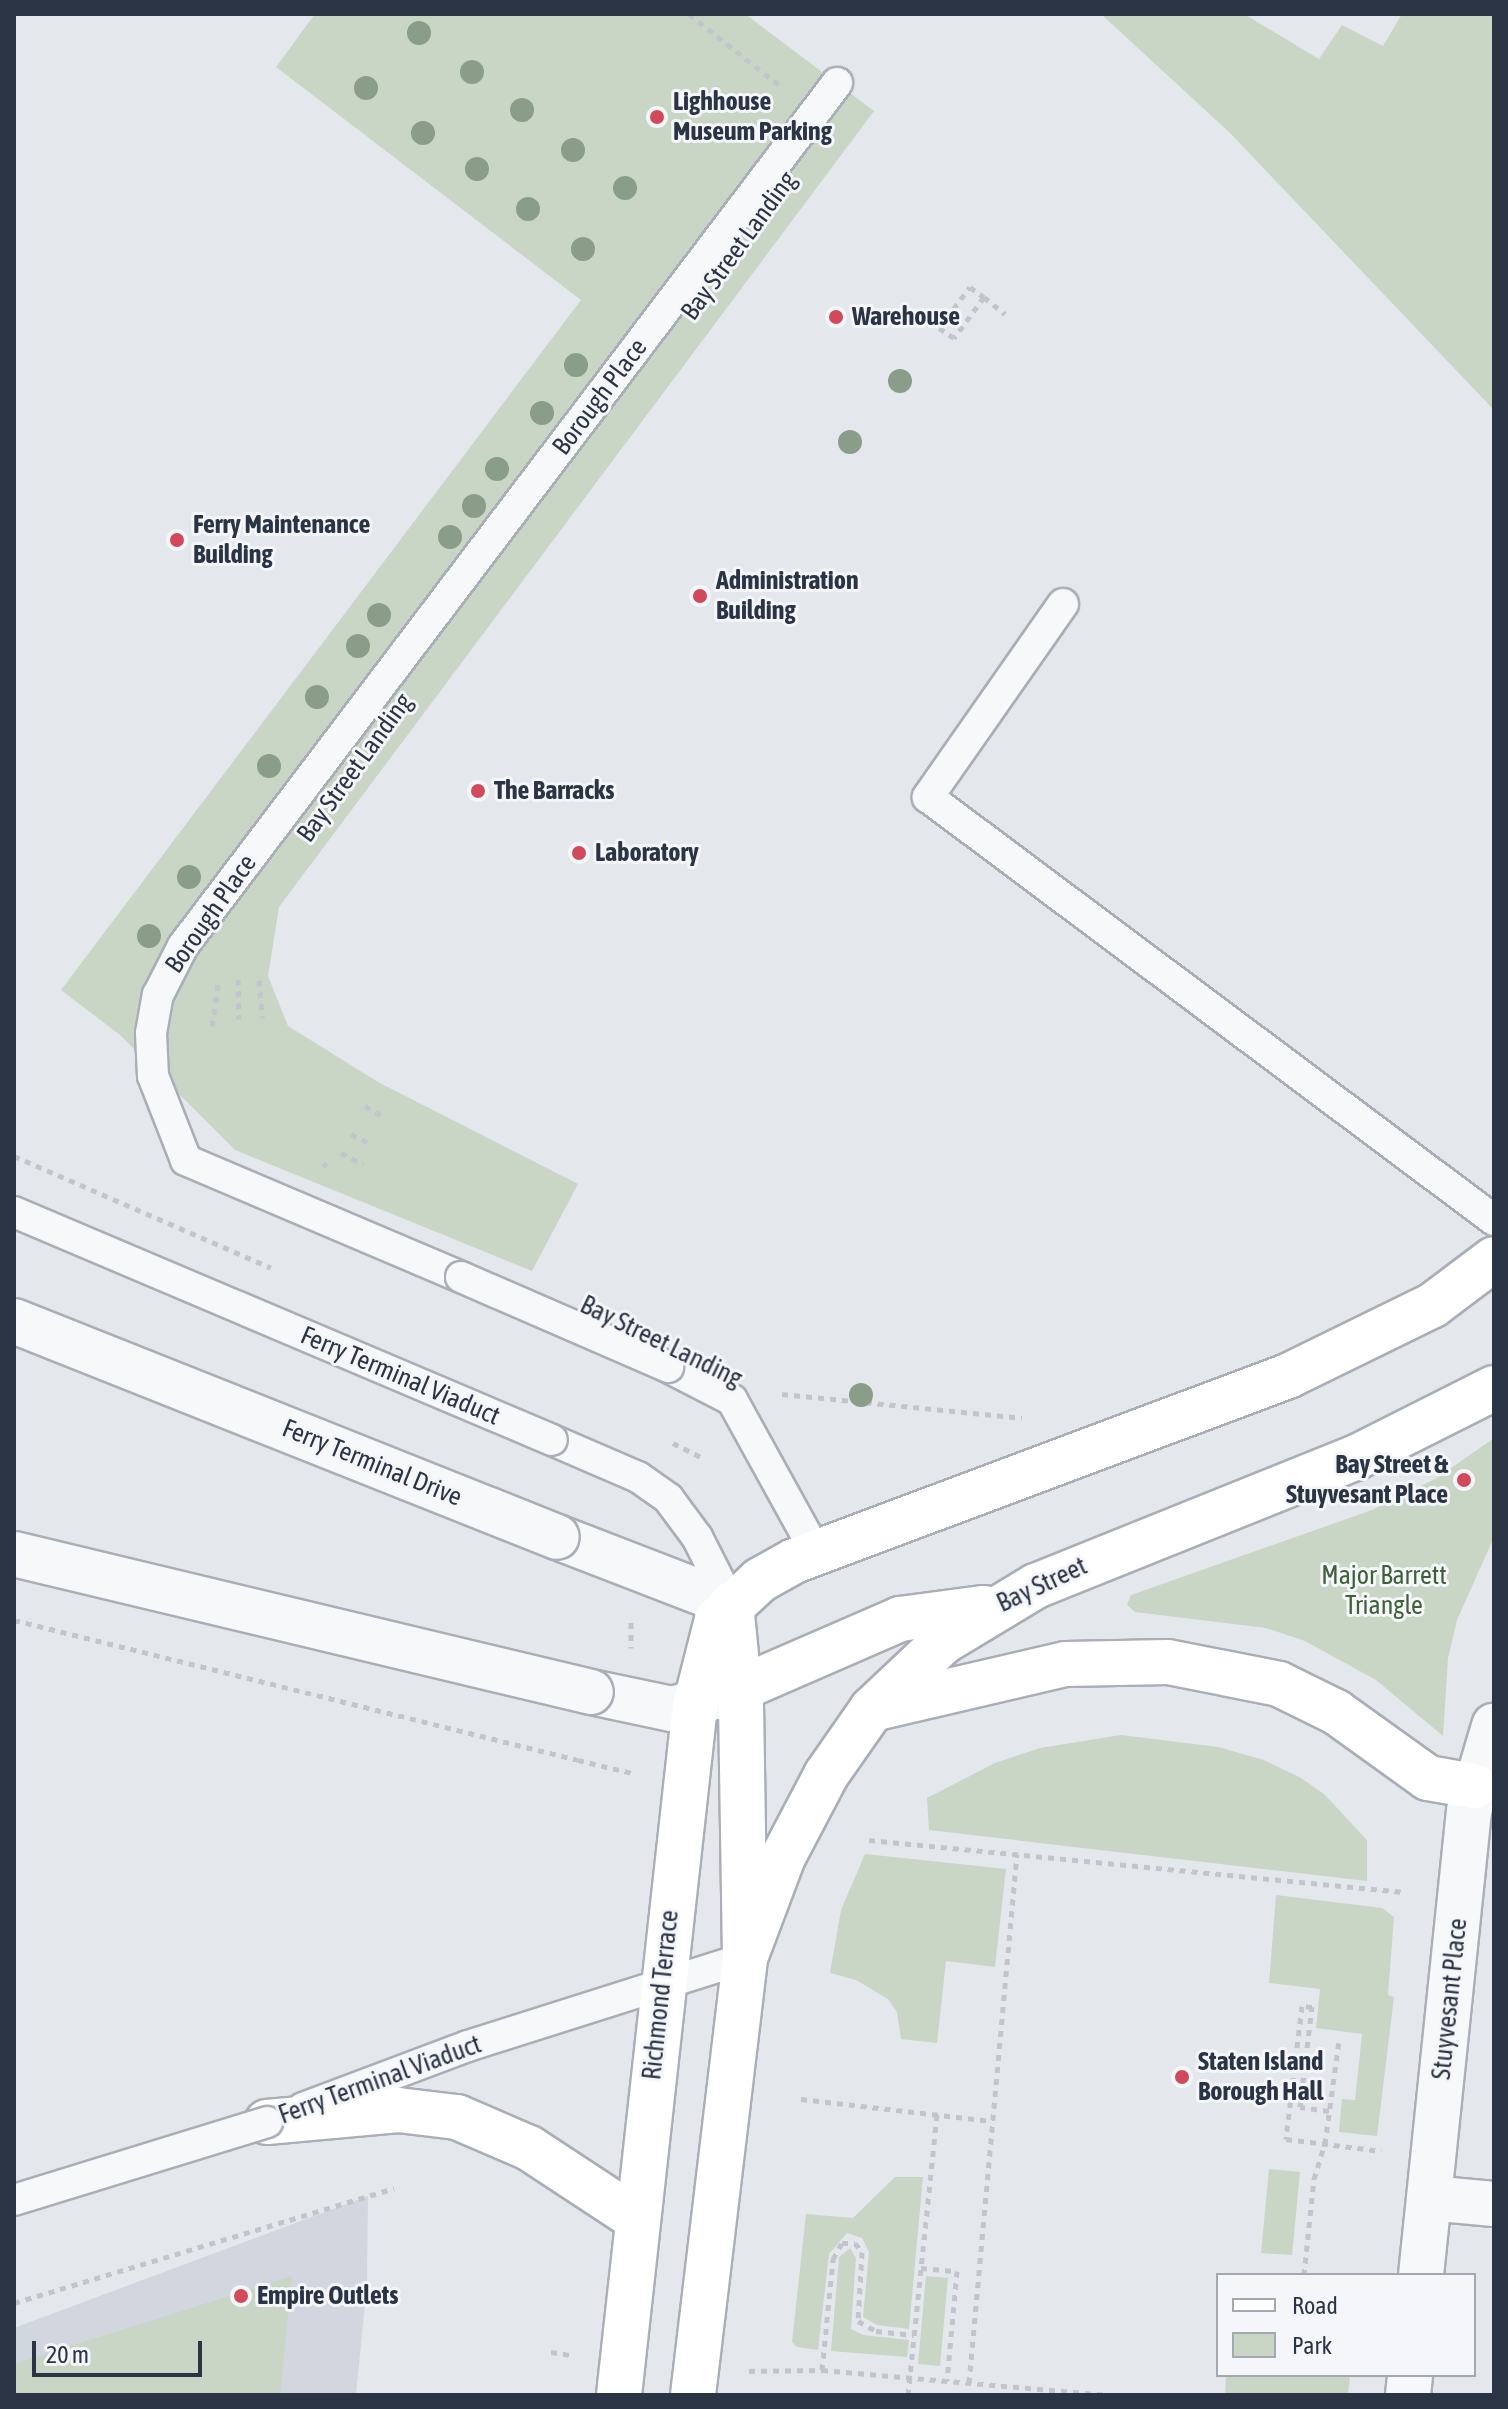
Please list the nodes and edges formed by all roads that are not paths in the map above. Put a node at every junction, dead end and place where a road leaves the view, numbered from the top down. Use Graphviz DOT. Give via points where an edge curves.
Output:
graph roads {
  1 [pos="837,83"];
  2 [pos="1063,604"];
  3 [pos="14,1212"];
  4 [pos="1494,1220"];
  5 [pos="1494,1259"];
  6 [pos="14,1321"];
  7 [pos="1494,1388"];
  8 [pos="816,1552"];
  9 [pos="14,1554"];
  10 [pos="731,1604"];
  11 [pos="994,1607"];
  12 [pos="739,1689"];
  13 [pos="695,1706"];
  14 [pos="872,1709"];
  15 [pos="1494,1726"];
  16 [pos="1474,1786"];
  17 [pos="745,1958"];
  18 [pos="662,1984"];
  19 [pos="267,2122"];
  20 [pos="1429,2198"];
  21 [pos="14,2200"];
  22 [pos="1494,2204"];
  23 [pos="637,2219"];
  24 [pos="1421,2273"];
  25 [pos="619,2395"];
  26 [pos="693,2395"];
  1 -- 8 [label="lane, Borough Place, bridge" via="183,946 158,995 151,1033 153,1076 186,1160 668,1367 732,1400"];
  2 -- 4 [label="lane" via="928,797"];
  3 -- 10 [label="lane, Ferry Terminal Viaduct, bridge" via="638,1477 668,1498 697,1537"];
  5 -- 8 [label="main road" via="1433,1305 1288,1376"];
  6 -- 10 [label="street, Ferry Terminal Drive, bridge"];
  7 -- 11 [label="main road, Bay Street" via="1355,1458 1083,1564"];
  8 -- 10 [label="main road" via="775,1571"];
  9 -- 13 [label="street, bridge" via="653,1707"];
  10 -- 12 [label="main road"];
  10 -- 13 [label="main road, Richmond Terrace" via="711,1636"];
  11 -- 12 [label="main road" via="900,1619"];
  11 -- 14 [label="main road, Bay Street" via="921,1660"];
  12 -- 13 [label="street"];
  12 -- 17 [label="main road"];
  13 -- 18 [label="main road, Richmond Terrace"];
  14 -- 16 [label="main road" via="1066,1664 1168,1662 1279,1684 1336,1712 1428,1778"];
  14 -- 17 [label="main road, Bay Street" via="826,1775 789,1845"];
  15 -- 16 [label="street, Stuyvesant Place"];
  16 -- 20 [label="street, Stuyvesant Place"];
  17 -- 18 [label="lane, Ferry Terminal Viaduct"];
  17 -- 26 [label="main road"];
  18 -- 19 [label="lane, Ferry Terminal Viaduct" via="468,2046"];
  18 -- 23 [label="main road, Richmond Terrace"];
  19 -- 21 [label="lane, Ferry Terminal Viaduct, bridge"];
  19 -- 23 [label="main road" via="398,2110 457,2117 529,2148"];
  20 -- 22 [label="street"];
  20 -- 24 [label="street, Stuyvesant Place"];
  23 -- 25 [label="main road, Richmond Terrace"];
}
